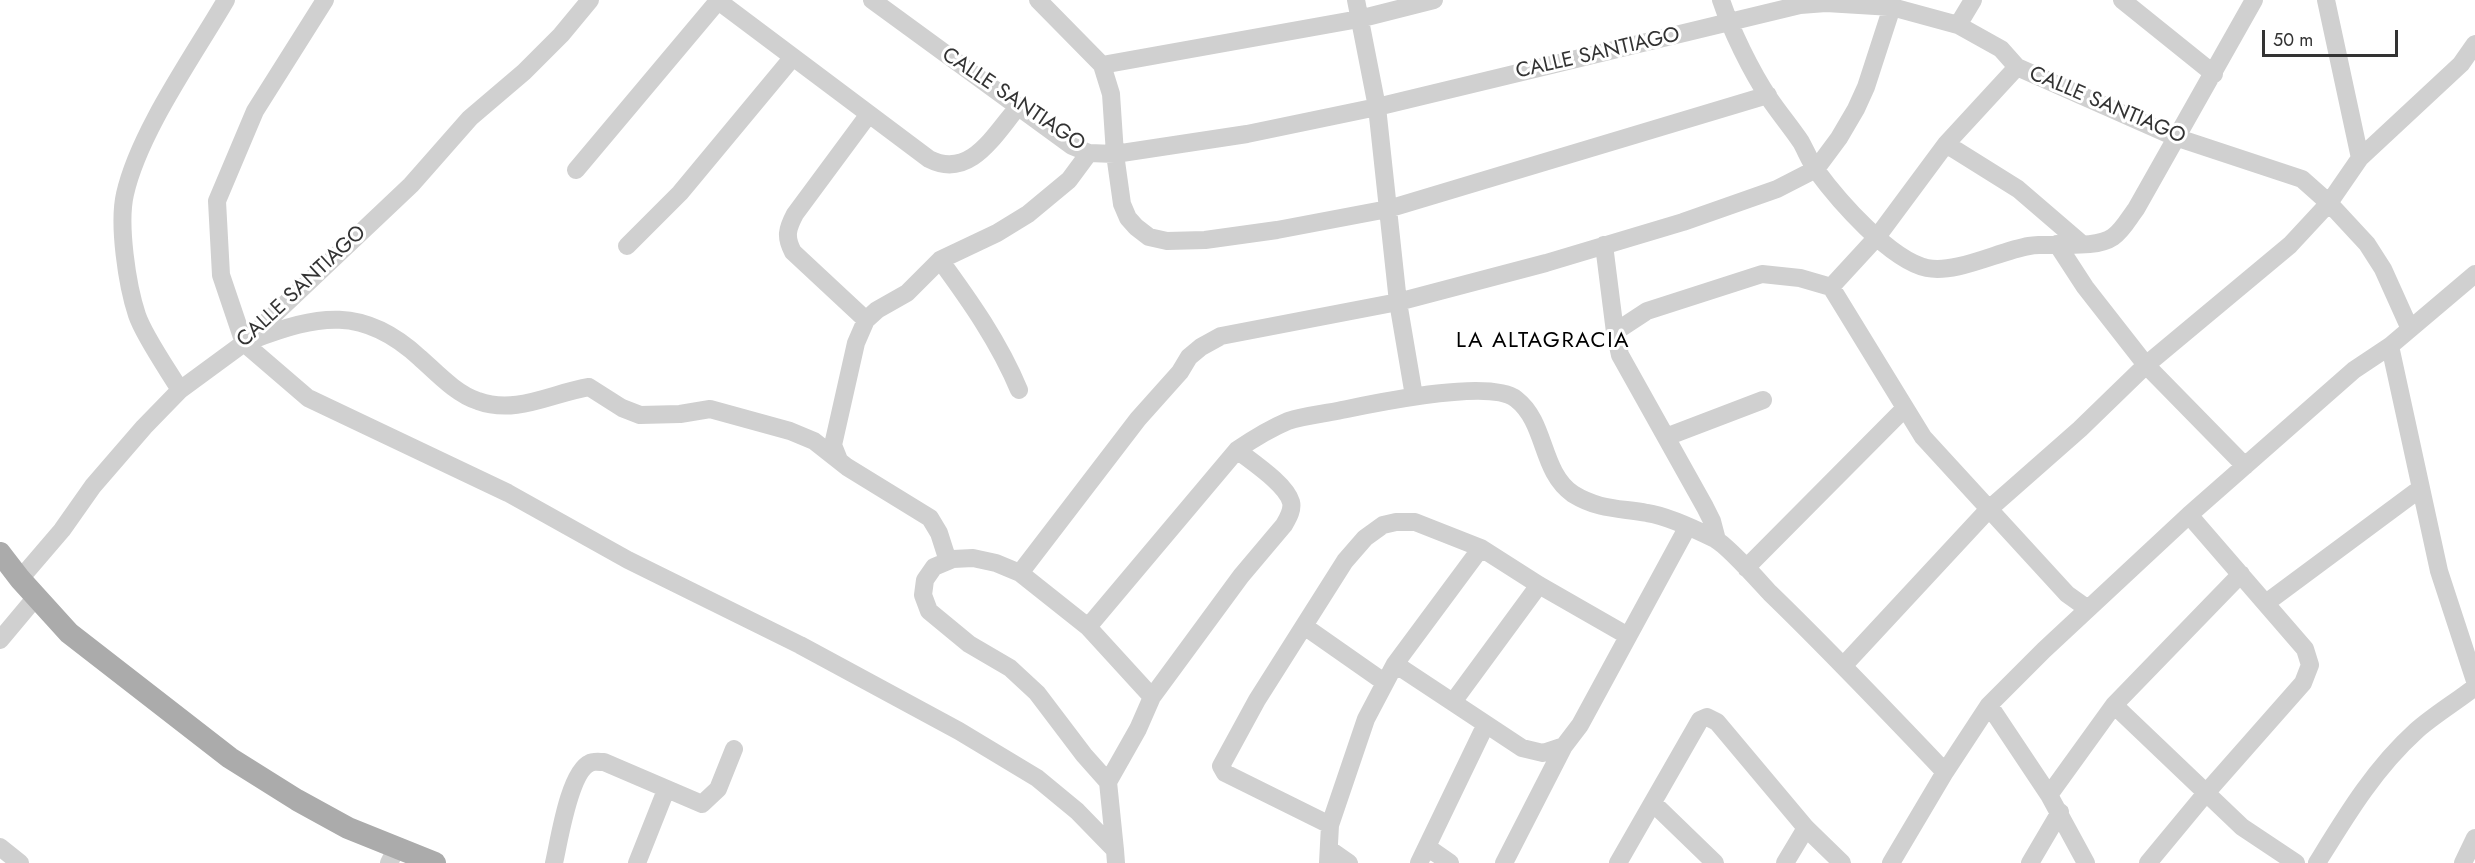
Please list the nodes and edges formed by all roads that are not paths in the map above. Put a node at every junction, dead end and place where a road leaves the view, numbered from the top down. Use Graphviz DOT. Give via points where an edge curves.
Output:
graph roads {
  1 [pos="226,0"];
  2 [pos="325,0"];
  3 [pos="717,0"];
  4 [pos="872,0"];
  5 [pos="1356,0"];
  6 [pos="1434,0"];
  7 [pos="1721,0"];
  8 [pos="1973,0"];
  9 [pos="2122,0"];
  10 [pos="2254,0"];
  11 [pos="2326,0"];
  12 [pos="588,1"];
  13 [pos="1042,1"];
  14 [pos="1826,1"];
  15 [pos="1892,7"];
  16 [pos="1359,19"];
  17 [pos="1730,23"];
  18 [pos="1958,25"];
  19 [pos="2475,44"];
  20 [pos="793,57"];
  21 [pos="1102,65"];
  22 [pos="2017,67"];
  23 [pos="2214,74"];
  24 [pos="1768,95"];
  25 [pos="1018,107"];
  26 [pos="1377,107"];
  27 [pos="869,114"];
  28 [pos="2175,137"];
  29 [pos="1946,144"];
  30 [pos="1089,153"];
  31 [pos="1115,154"];
  32 [pos="2360,158"];
  33 [pos="1816,169"];
  34 [pos="576,170"];
  35 [pos="2329,203"];
  36 [pos="1388,209"];
  37 [pos="1877,237"];
  38 [pos="2057,244"];
  39 [pos="2082,244"];
  40 [pos="1604,245"];
  41 [pos="627,246"];
  42 [pos="940,260"];
  43 [pos="2475,274"];
  44 [pos="1831,287"];
  45 [pos="1398,302"];
  46 [pos="866,320"];
  47 [pos="2410,329"];
  48 [pos="1615,333"];
  49 [pos="244,343"];
  50 [pos="2390,346"];
  51 [pos="2146,366"];
  52 [pos="180,390"];
  53 [pos="1019,390"];
  54 [pos="1414,396"];
  55 [pos="1763,400"];
  56 [pos="1905,408"];
  57 [pos="1666,437"];
  58 [pos="1237,450"];
  59 [pos="839,460"];
  60 [pos="2245,466"];
  61 [pos="2421,488"];
  62 [pos="1988,510"];
  63 [pos="2189,515"];
  64 [pos="1687,528"];
  65 [pos="1717,540"];
  66 [pos="1481,548"];
  67 [pos="0,554"];
  68 [pos="948,561"];
  69 [pos="1746,568"];
  70 [pos="1020,573"];
  71 [pos="2241,574"];
  72 [pos="20,579"];
  73 [pos="1539,585"];
  74 [pos="36,597"];
  75 [pos="2266,603"];
  76 [pos="2088,609"];
  77 [pos="1304,626"];
  78 [pos="1088,627"];
  79 [pos="1628,636"];
  80 [pos="0,640"];
  81 [pos="1395,664"];
  82 [pos="1844,665"];
  83 [pos="2475,681"];
  84 [pos="1384,682"];
  85 [pos="2475,687"];
  86 [pos="1152,697"];
  87 [pos="1453,702"];
  88 [pos="1989,705"];
  89 [pos="2114,705"];
  90 [pos="1486,724"];
  91 [pos="1564,746"];
  92 [pos="734,749"];
  93 [pos="1944,772"];
  94 [pos="1108,782"];
  95 [pos="666,790"];
  96 [pos="2206,793"];
  97 [pos="2049,795"];
  98 [pos="1653,803"];
  99 [pos="2060,812"];
  100 [pos="1330,825"];
  101 [pos="1806,828"];
  102 [pos="2475,838"];
  103 [pos="0,847"];
  104 [pos="1423,855"];
  105 [pos="392,856"];
  106 [pos="1115,856"];
  107 [pos="1329,856"];
  108 [pos="20,863"];
  109 [pos="435,863"];
  110 [pos="554,863"];
  111 [pos="637,863"];
  112 [pos="1349,863"];
  113 [pos="1449,863"];
  114 [pos="1503,863"];
  115 [pos="1618,863"];
  116 [pos="1715,863"];
  117 [pos="1785,863"];
  118 [pos="1842,863"];
  119 [pos="1891,863"];
  120 [pos="2030,863"];
  121 [pos="2086,863"];
  122 [pos="2148,863"];
  123 [pos="2296,863"];
  124 [pos="2317,863"];
  125 [pos="2463,863"];
  1 -- 52 [label="street" via="156,119 124,194 122,235 137,316"];
  2 -- 49 [label="street" via="255,111 217,201 221,275"];
  3 -- 20 [label="street"];
  3 -- 34 [label="street"];
  4 -- 25 [label="street, CALLE SANTIAGO"];
  5 -- 16 [label="street"];
  6 -- 16 [label="street"];
  7 -- 17 [label="street"];
  8 -- 18 [label="street"];
  9 -- 23 [label="street"];
  10 -- 23 [label="street"];
  11 -- 32 [label="street"];
  12 -- 49 [label="street, CALLE SANTIAGO" via="524,72 470,118 411,184"];
  13 -- 21 [label="street"];
  14 -- 15 [label="street, CALLE SANTIAGO"];
  14 -- 17 [label="street, CALLE SANTIAGO"];
  15 -- 18 [label="street, CALLE SANTIAGO"];
  15 -- 33 [label="street" via="1856,109"];
  16 -- 21 [label="street"];
  16 -- 26 [label="street"];
  17 -- 24 [label="street"];
  17 -- 26 [label="street, CALLE SANTIAGO"];
  18 -- 22 [label="street, CALLE SANTIAGO" via="2001,49"];
  19 -- 32 [label="street" via="2461,64"];
  20 -- 27 [label="street"];
  20 -- 41 [label="street" via="680,194"];
  21 -- 31 [label="street" via="1111,94"];
  22 -- 28 [label="street, CALLE SANTIAGO"];
  22 -- 29 [label="street"];
  23 -- 28 [label="street"];
  24 -- 33 [label="street"];
  24 -- 36 [label="street"];
  25 -- 27 [label="street" via="980,152 953,166 929,159"];
  25 -- 30 [label="street, CALLE SANTIAGO" via="1072,146"];
  26 -- 31 [label="street, CALLE SANTIAGO" via="1247,134"];
  26 -- 36 [label="street"];
  27 -- 46 [label="street" via="787,229 793,252"];
  28 -- 35 [label="street, CALLE SANTIAGO" via="2302,179"];
  28 -- 39 [label="street" via="2122,229 2100,243"];
  29 -- 37 [label="street"];
  29 -- 39 [label="street" via="2018,189"];
  30 -- 31 [label="street, CALLE SANTIAGO"];
  30 -- 42 [label="street" via="1069,180 1028,214"];
  31 -- 36 [label="street" via="1122,204 1128,218 1149,237 1167,241 1278,230"];
  32 -- 35 [label="street"];
  33 -- 37 [label="street"];
  33 -- 40 [label="street" via="1777,189"];
  35 -- 47 [label="street, CALLE SANTIAGO" via="2367,244"];
  35 -- 51 [label="street" via="2290,245"];
  36 -- 45 [label="street"];
  37 -- 38 [label="street" via="1910,261 1928,268 1950,267 2028,246"];
  37 -- 44 [label="street"];
  38 -- 39 [label="street"];
  38 -- 51 [label="street"];
  40 -- 45 [label="street"];
  40 -- 48 [label="street"];
  42 -- 46 [label="street" via="907,293"];
  42 -- 53 [label="street" via="973,304"];
  43 -- 47 [label="street"];
  44 -- 48 [label="street" via="1800,278 1762,274 1647,311"];
  44 -- 56 [label="street"];
  45 -- 54 [label="street"];
  45 -- 70 [label="street" via="1221,336 1201,347 1138,419"];
  46 -- 59 [label="street" via="856,343 834,445"];
  47 -- 50 [label="street"];
  48 -- 57 [label="street" via="1620,355"];
  49 -- 52 [label="street, CALLE SANTIAGO"];
  49 -- 59 [label="street" via="291,325 324,319 361,321 401,342 446,382 477,401 510,407 589,387 640,415 710,409 733,414 814,441"];
  49 -- 106 [label="street" via="308,398 508,493 628,560 800,645 959,731 1037,778 1077,811"];
  50 -- 60 [label="street" via="2354,370"];
  50 -- 61 [label="street"];
  51 -- 60 [label="street"];
  51 -- 62 [label="street"];
  52 -- 72 [label="street, CALLE SANTIAGO" via="93,486"];
  54 -- 58 [label="street" via="1290,421"];
  54 -- 64 [label="street" via="1471,392 1514,397 1535,421 1553,472 1562,485 1601,507 1648,513"];
  55 -- 57 [label="street"];
  56 -- 62 [label="street" via="1923,437"];
  56 -- 69 [label="street"];
  57 -- 65 [label="street" via="1712,521"];
  58 -- 78 [label="street"];
  58 -- 86 [label="street" via="1283,489 1291,502 1290,513"];
  59 -- 68 [label="street" via="930,518"];
  60 -- 63 [label="street"];
  61 -- 75 [label="street"];
  61 -- 83 [label="street" via="2439,571"];
  62 -- 76 [label="street" via="2067,594"];
  62 -- 82 [label="street"];
  63 -- 71 [label="street"];
  63 -- 76 [label="street"];
  64 -- 65 [label="street"];
  64 -- 79 [label="street"];
  65 -- 69 [label="street"];
  66 -- 73 [label="street"];
  66 -- 77 [label="street" via="1415,522 1383,525 1345,561"];
  66 -- 81 [label="street"];
  67 -- 72 [label="main road"];
  68 -- 70 [label="street" via="974,558"];
  68 -- 94 [label="street" via="934,567 925,580 923,595 928,611 969,644 1017,674 1037,693"];
  69 -- 82 [label="street"];
  70 -- 78 [label="street"];
  71 -- 75 [label="street"];
  71 -- 89 [label="street"];
  72 -- 74 [label="main road"];
  73 -- 79 [label="street"];
  73 -- 87 [label="street"];
  74 -- 80 [label="street"];
  74 -- 105 [label="main road" via="69,633 230,758"];
  75 -- 96 [label="street" via="2305,649 2310,665 2303,683"];
  76 -- 88 [label="street"];
  77 -- 84 [label="street"];
  77 -- 100 [label="street" via="1257,700 1221,770"];
  78 -- 86 [label="street"];
  79 -- 91 [label="street" via="1580,725"];
  81 -- 84 [label="street"];
  81 -- 87 [label="street"];
  82 -- 93 [label="street"];
  84 -- 100 [label="street" via="1366,719"];
  85 -- 124 [label="street" via="2417,730 2384,763"];
  86 -- 94 [label="street"];
  87 -- 90 [label="street"];
  88 -- 93 [label="street"];
  88 -- 97 [label="street"];
  89 -- 96 [label="street"];
  89 -- 97 [label="street"];
  90 -- 91 [label="street" via="1522,748 1543,753"];
  90 -- 104 [label="street"];
  91 -- 114 [label="street"];
  92 -- 95 [label="street" via="718,789 702,804"];
  93 -- 119 [label="street"];
  94 -- 106 [label="street"];
  95 -- 110 [label="street" via="604,762 590,762 573,785"];
  95 -- 111 [label="street"];
  96 -- 122 [label="street"];
  96 -- 123 [label="street" via="2242,827"];
  97 -- 99 [label="street"];
  98 -- 101 [label="street" via="1700,720 1707,717 1717,722"];
  98 -- 115 [label="street"];
  98 -- 116 [label="street"];
  99 -- 120 [label="street"];
  99 -- 121 [label="street"];
  100 -- 107 [label="street"];
  101 -- 117 [label="street"];
  101 -- 118 [label="street"];
  102 -- 125 [label="street"];
  103 -- 108 [label="street"];
  104 -- 113 [label="street"];
  105 -- 109 [label="main road"];
  107 -- 112 [label="street"];
}
